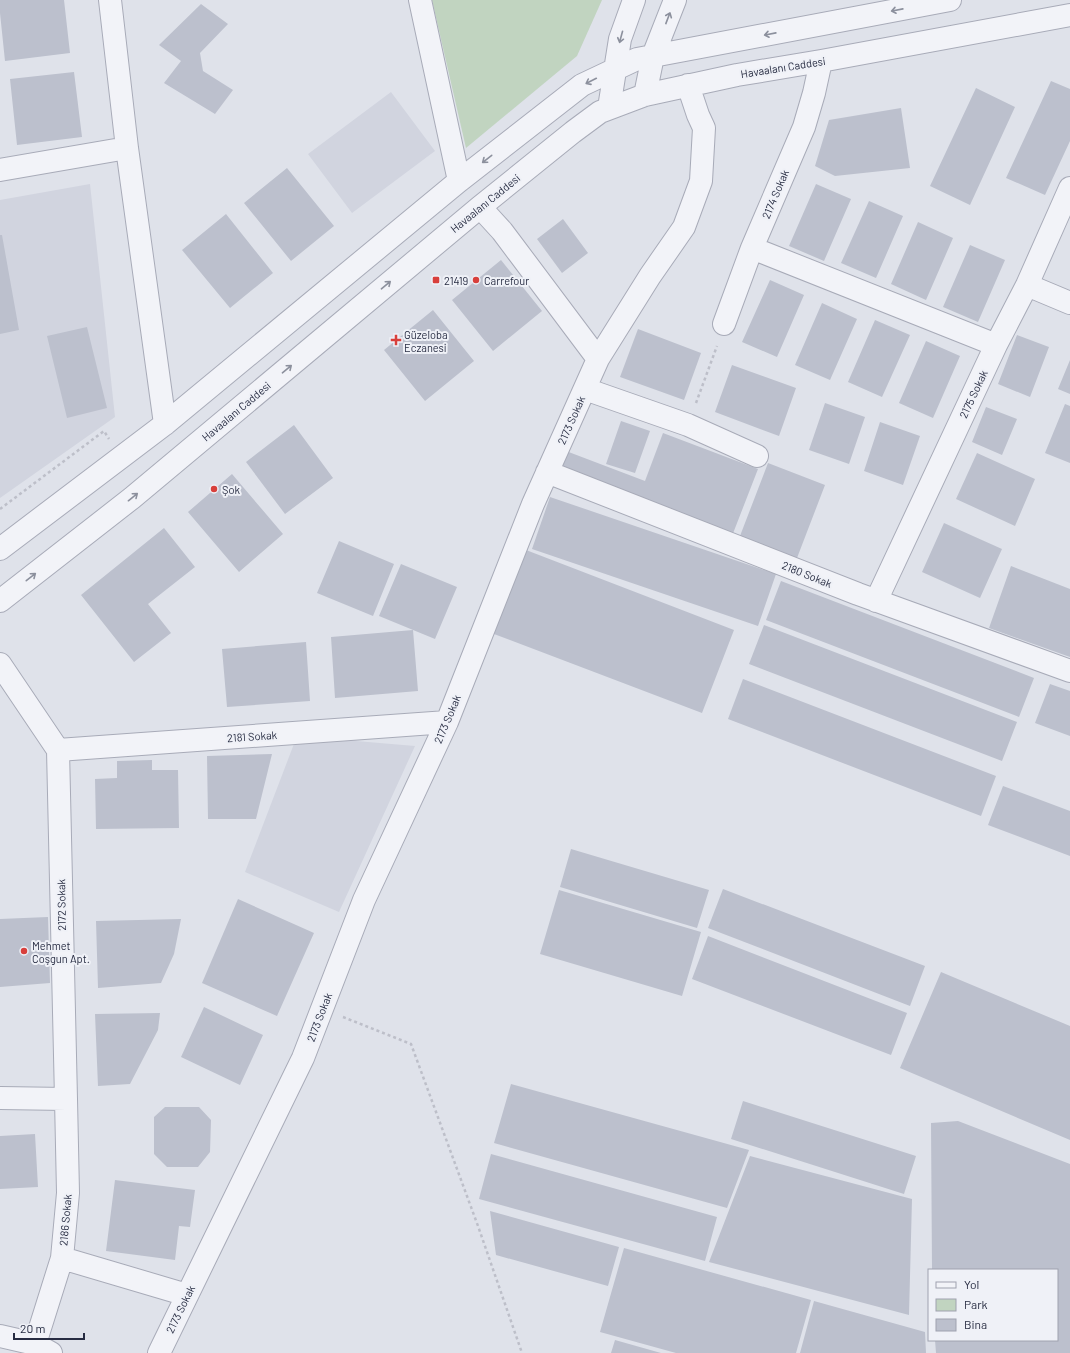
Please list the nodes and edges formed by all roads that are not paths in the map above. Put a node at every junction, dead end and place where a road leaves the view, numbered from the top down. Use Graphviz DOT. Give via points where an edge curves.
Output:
graph roads {
  1 [pos="110,0"];
  2 [pos="420,0"];
  3 [pos="634,0"];
  4 [pos="675,0"];
  5 [pos="950,0"];
  6 [pos="1070,15"];
  7 [pos="654,56"];
  8 [pos="821,61"];
  9 [pos="615,69"];
  10 [pos="688,85"];
  11 [pos="645,96"];
  12 [pos="609,108"];
  13 [pos="127,148"];
  14 [pos="0,170"];
  15 [pos="459,181"];
  16 [pos="1070,188"];
  17 [pos="480,207"];
  18 [pos="752,248"];
  19 [pos="1027,285"];
  20 [pos="1070,303"];
  21 [pos="724,324"];
  22 [pos="996,345"];
  23 [pos="598,359"];
  24 [pos="585,389"];
  25 [pos="165,424"];
  26 [pos="757,456"];
  27 [pos="547,472"];
  28 [pos="0,549"];
  29 [pos="0,601"];
  30 [pos="876,601"];
  31 [pos="0,664"];
  32 [pos="1070,671"];
  33 [pos="447,722"];
  34 [pos="58,750"];
  35 [pos="0,1098"];
  36 [pos="66,1099"];
  37 [pos="62,1258"];
  38 [pos="187,1295"];
  39 [pos="0,1336"];
  40 [pos="43,1348"];
  41 [pos="159,1353"];
  1 -- 13 [label="street"];
  2 -- 15 [label="street"];
  3 -- 9 [label="street, one-way" via="620,38"];
  7 -- 4 [label="street, one-way"];
  5 -- 7 [label="street, one-way"];
  6 -- 8 [label="street, Havaalanı Caddesi"];
  7 -- 9 [label="street" via="637,59"];
  7 -- 11 [label="street"];
  8 -- 10 [label="street, Havaalanı Caddesi"];
  8 -- 18 [label="street, 2174 Sokak" via="804,127"];
  9 -- 12 [label="street"];
  9 -- 15 [label="street, one-way" via="582,85"];
  10 -- 11 [label="street, Havaalanı Caddesi"];
  10 -- 23 [label="street, 2173 Sokak" via="704,128 701,181 684,227"];
  11 -- 12 [label="street, Havaalanı Caddesi"];
  12 -- 17 [label="street, Havaalanı Caddesi" via="573,132"];
  13 -- 14 [label="street"];
  13 -- 25 [label="street"];
  15 -- 25 [label="street"];
  16 -- 19 [label="street, 2175 Sokak"];
  17 -- 23 [label="street" via="502,231"];
  29 -- 17 [label="street, Havaalanı Caddesi, one-way" via="132,498"];
  18 -- 21 [label="street, 2174 Sokak"];
  18 -- 22 [label="street"];
  19 -- 20 [label="street"];
  19 -- 22 [label="street, 2175 Sokak"];
  22 -- 30 [label="street, 2175 Sokak"];
  23 -- 24 [label="street, 2173 Sokak"];
  24 -- 26 [label="street" via="688,425"];
  24 -- 27 [label="street, 2173 Sokak"];
  25 -- 28 [label="street"];
  27 -- 30 [label="street, 2180 Sokak"];
  27 -- 33 [label="street, 2173 Sokak"];
  30 -- 32 [label="street, 2180 Sokak"];
  31 -- 34 [label="street"];
  33 -- 34 [label="street, 2181 Sokak"];
  33 -- 38 [label="street, 2173 Sokak" via="364,900 302,1058"];
  34 -- 36 [label="street, 2172 Sokak"];
  35 -- 36 [label="street"];
  36 -- 37 [label="street, 2186 Sokak" via="68,1194"];
  37 -- 38 [label="street, 2186 Sokak"];
  37 -- 40 [label="street"];
  38 -- 41 [label="street, 2173 Sokak"];
  39 -- 40 [label="street"];
}
